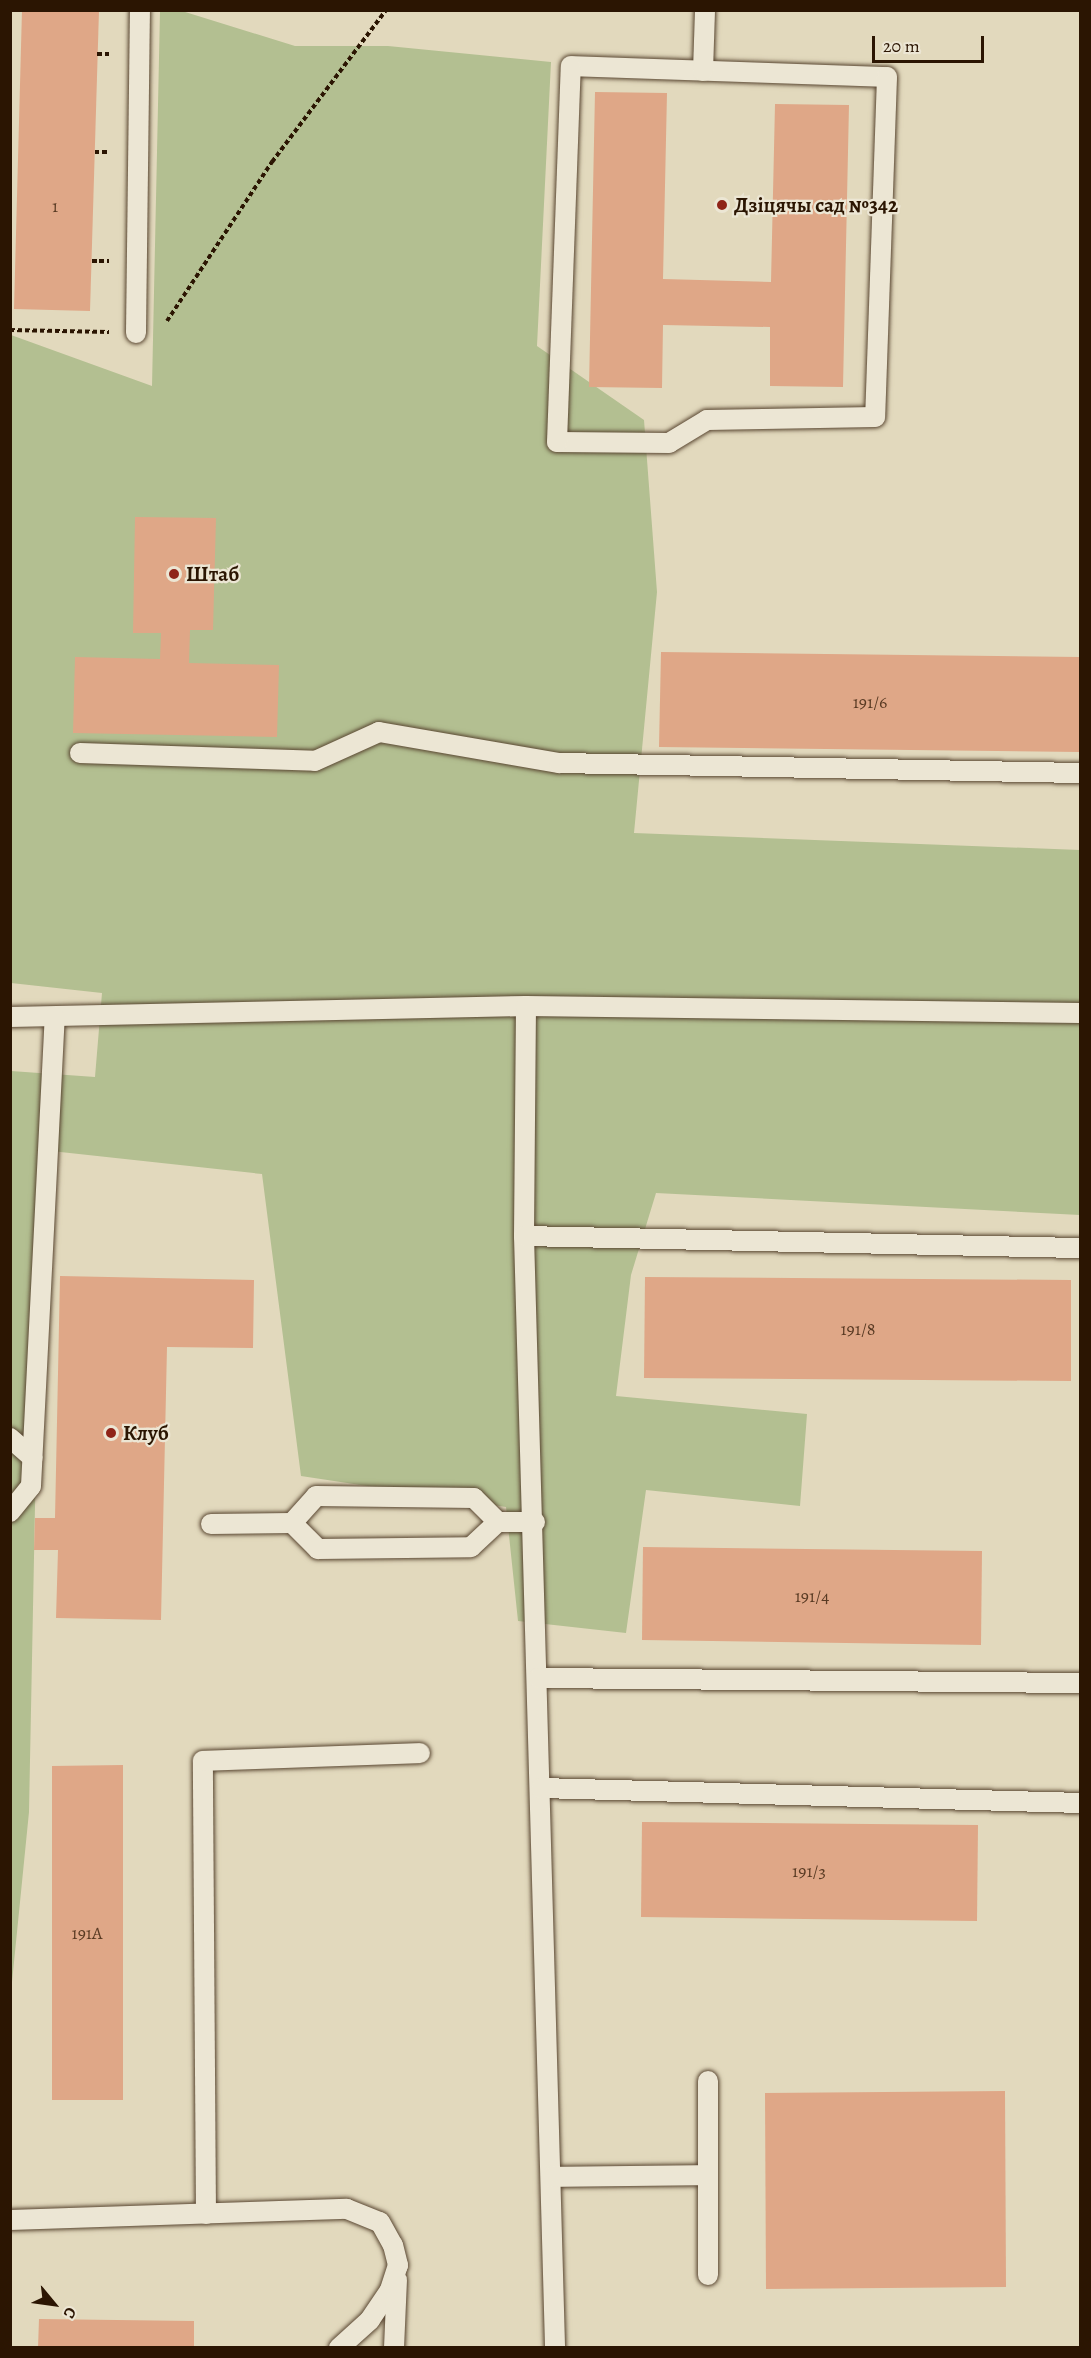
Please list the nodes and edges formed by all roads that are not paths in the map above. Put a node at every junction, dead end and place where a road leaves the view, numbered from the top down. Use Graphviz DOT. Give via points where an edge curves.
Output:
graph roads {
  1 [pos="140,10"];
  2 [pos="705,10"];
  3 [pos="703,71"];
  4 [pos="136,333"];
  5 [pos="81,753"];
  6 [pos="1080,773"];
  7 [pos="526,1006"];
  8 [pos="1080,1013"];
  9 [pos="10,1017"];
  10 [pos="54,1018"];
  11 [pos="524,1236"];
  12 [pos="1080,1248"];
  13 [pos="10,1438"];
  14 [pos="33,1458"];
  15 [pos="10,1512"];
  16 [pos="498,1522"];
  17 [pos="535,1522"];
  18 [pos="292,1523"];
  19 [pos="211,1524"];
  20 [pos="539,1678"];
  21 [pos="1080,1683"];
  22 [pos="420,1753"];
  23 [pos="541,1788"];
  24 [pos="1080,1803"];
  25 [pos="708,2081"];
  26 [pos="708,2175"];
  27 [pos="551,2177"];
  28 [pos="206,2214"];
  29 [pos="10,2220"];
  30 [pos="398,2265"];
  31 [pos="708,2275"];
  32 [pos="339,2348"];
  33 [pos="394,2348"];
  34 [pos="555,2348"];
  1 -- 4 [label="lane"];
  2 -- 3 [label="lane"];
  3 -- 3 [label="lane" via="571,66 557,442 669,443 707,420 875,417 886,78"];
  5 -- 6 [label="lane" via="315,761 379,732 559,763"];
  7 -- 8 [label="lane"];
  7 -- 10 [label="lane"];
  7 -- 11 [label="lane"];
  9 -- 10 [label="lane"];
  10 -- 14 [label="lane"];
  11 -- 12 [label="lane"];
  11 -- 17 [label="lane"];
  13 -- 14 [label="lane"];
  14 -- 15 [label="lane" via="32,1486"];
  16 -- 17 [label="lane"];
  16 -- 18 [label="lane" via="471,1547 318,1549"];
  16 -- 18 [label="lane" via="474,1498 316,1496"];
  17 -- 20 [label="lane"];
  18 -- 19 [label="lane"];
  20 -- 21 [label="lane"];
  20 -- 23 [label="lane"];
  22 -- 28 [label="lane" via="203,1761"];
  23 -- 24 [label="lane"];
  23 -- 27 [label="lane"];
  25 -- 26 [label="lane"];
  26 -- 27 [label="lane"];
  26 -- 31 [label="lane"];
  27 -- 34 [label="lane"];
  28 -- 29 [label="lane"];
  28 -- 30 [label="lane" via="346,2209 380,2222 393,2245"];
  30 -- 32 [label="lane" via="390,2290 370,2320"];
  30 -- 33 [label="lane"];
}
